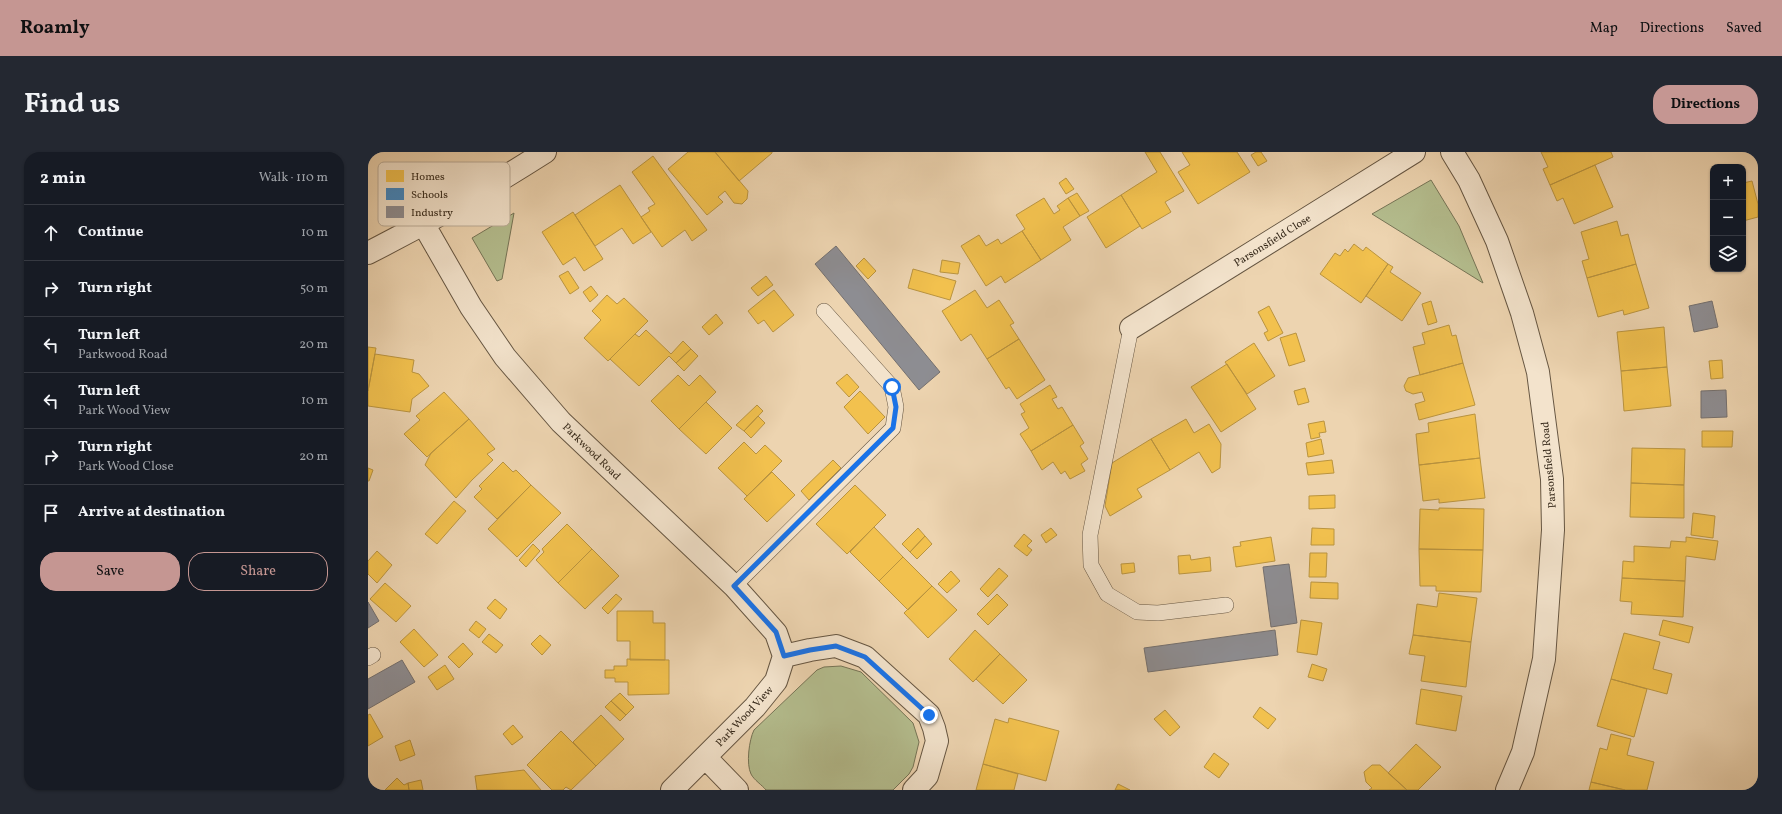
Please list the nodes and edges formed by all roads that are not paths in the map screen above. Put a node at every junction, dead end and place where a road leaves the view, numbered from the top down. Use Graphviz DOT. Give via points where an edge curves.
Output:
graph roads {
  1 [pos="545,152"];
  2 [pos="1414,152"];
  3 [pos="1452,152"];
  4 [pos="510,175"];
  5 [pos="422,226"];
  6 [pos="425,226"];
  7 [pos="368,253"];
  8 [pos="824,311"];
  9 [pos="1131,328"];
  10 [pos="734,586"];
  11 [pos="1226,605"];
  12 [pos="784,656"];
  13 [pos="705,758"];
  14 [pos="672,790"];
  15 [pos="737,790"];
  16 [pos="914,790"];
  17 [pos="1507,790"];
  1 -- 4 [label="street"];
  2 -- 9 [label="street, Parsonsfield Close"];
  3 -- 17 [label="street, Parsonsfield Road" via="1469,180 1497,241 1522,313 1538,372 1552,479 1553,530 1544,659 1523,752"];
  5 -- 7 [label="street"];
  6 -- 10 [label="street, Parkwood Road" via="471,307 505,357 561,422"];
  8 -- 10 [label="lane" via="892,387 896,407 893,428"];
  9 -- 11 [label="lane" via="1090,536 1091,566 1107,594 1137,612 1158,613"];
  10 -- 12 [label="street, Parkwood Road" via="776,632"];
  12 -- 13 [label="street, Park Wood View" via="776,681 755,707"];
  12 -- 16 [label="street" via="836,646 865,657 929,715 937,741 927,776"];
  13 -- 14 [label="street, Park Wood View"];
  13 -- 15 [label="street"];
}
